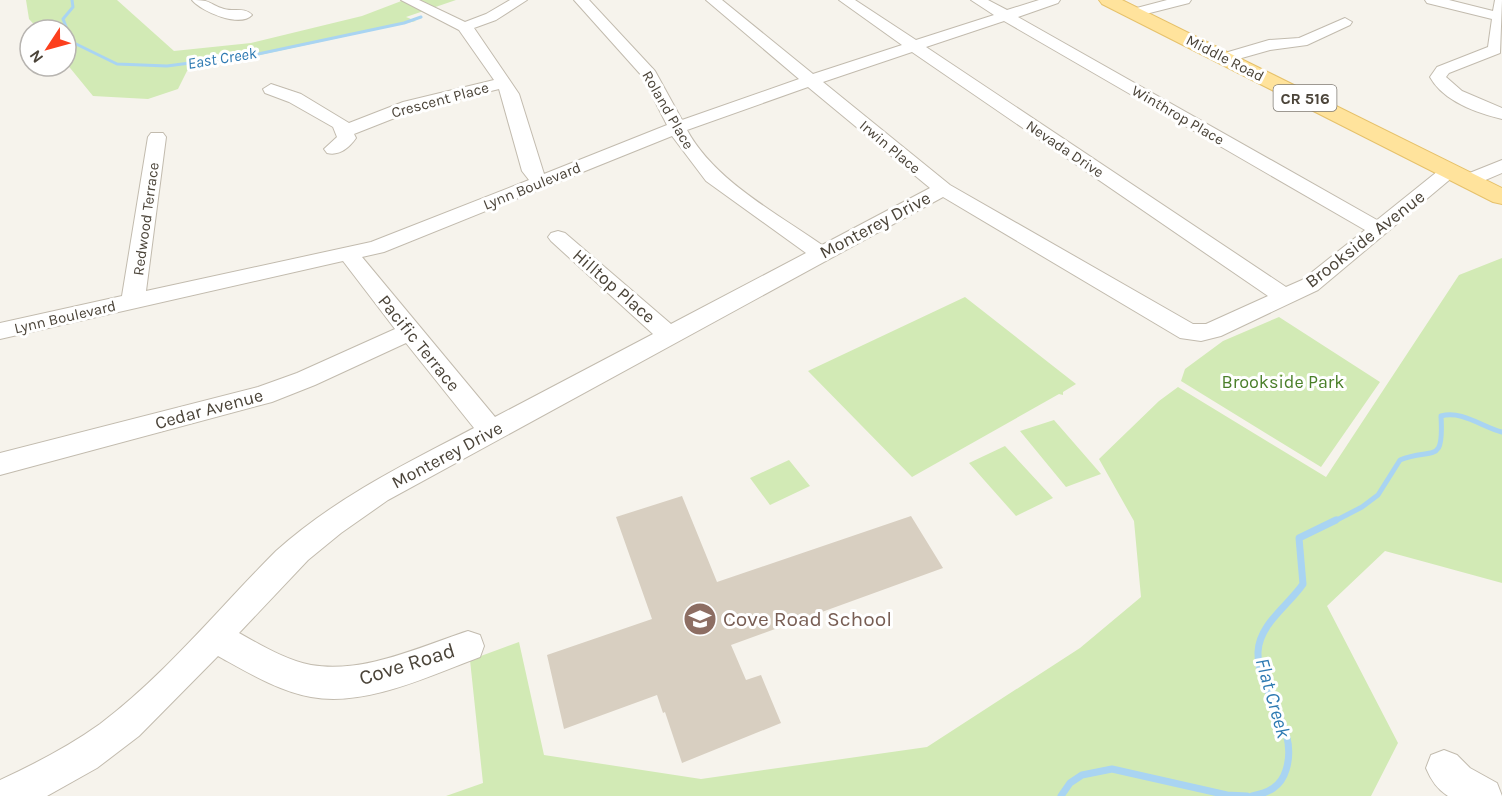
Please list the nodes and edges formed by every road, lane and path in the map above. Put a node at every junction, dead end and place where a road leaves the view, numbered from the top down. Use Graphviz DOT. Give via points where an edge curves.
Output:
graph roads {
  1 [pos="199,0"];
  2 [pos="408,0"];
  3 [pos="520,0"];
  4 [pos="580,0"];
  5 [pos="713,0"];
  6 [pos="846,0"];
  7 [pos="978,0"];
  8 [pos="1053,0"];
  9 [pos="1108,0"];
  10 [pos="1184,0"];
  11 [pos="1432,0"];
  12 [pos="1502,0"];
  13 [pos="1134,13"];
  14 [pos="245,15"];
  15 [pos="1005,16"];
  16 [pos="1500,17"];
  17 [pos="1345,22"];
  18 [pos="464,27"];
  19 [pos="914,46"];
  20 [pos="1224,58"];
  21 [pos="811,81"];
  22 [pos="503,83"];
  23 [pos="271,89"];
  24 [pos="1502,114"];
  25 [pos="676,128"];
  26 [pos="345,131"];
  27 [pos="157,138"];
  28 [pos="333,149"];
  29 [pos="1502,166"];
  30 [pos="1460,176"];
  31 [pos="541,183"];
  32 [pos="943,189"];
  33 [pos="1502,197"];
  34 [pos="1379,229"];
  35 [pos="558,237"];
  36 [pos="821,254"];
  37 [pos="350,255"];
  38 [pos="1285,297"];
  39 [pos="133,301"];
  40 [pos="1176,327"];
  41 [pos="0,331"];
  42 [pos="409,332"];
  43 [pos="669,335"];
  44 [pos="490,430"];
  45 [pos="1,467"];
  46 [pos="213,637"];
  47 [pos="468,646"];
  48 [pos="1444,768"];
  49 [pos="6,796"];
  50 [pos="1484,796"];
  1 -- 14 [label="street" via="221,13"];
  2 -- 18 [label="street"];
  3 -- 18 [label="street"];
  4 -- 25 [label="street, Roland Place" via="649,74"];
  5 -- 21 [label="street, Irwin Place"];
  6 -- 19 [label="street, Nevada Drive"];
  7 -- 15 [label="street, Winthrop Place"];
  8 -- 15 [label="street, Lynn Boulevard"];
  9 -- 13 [label="main road, Middle Road / CR 516"];
  10 -- 13 [label="street"];
  11 -- 16 [label="street"];
  12 -- 16 [label="street"];
  13 -- 20 [label="main road, Middle Road / CR 516"];
  15 -- 19 [label="street, Lynn Boulevard"];
  15 -- 34 [label="street, Winthrop Place"];
  16 -- 24 [label="street" via="1495,50 1443,70 1438,77 1451,91"];
  17 -- 20 [label="street" via="1302,42 1269,45"];
  18 -- 22 [label="street"];
  19 -- 21 [label="street, Lynn Boulevard"];
  19 -- 38 [label="street, Nevada Drive"];
  20 -- 30 [label="main road, Middle Road / CR 516"];
  21 -- 25 [label="street, Lynn Boulevard"];
  21 -- 32 [label="street, Irwin Place"];
  22 -- 26 [label="street, Crescent Place" via="409,106"];
  22 -- 31 [label="street" via="515,106 532,171"];
  23 -- 26 [label="street" via="341,124"];
  25 -- 31 [label="street, Lynn Boulevard"];
  25 -- 36 [label="street, Roland Place" via="724,186"];
  26 -- 28 [label="street" via="347,138"];
  27 -- 39 [label="street, Redwood Terrace"];
  29 -- 30 [label="street, Brookside Avenue"];
  30 -- 33 [label="main road, Middle Road / CR 516"];
  30 -- 34 [label="street, Brookside Avenue"];
  31 -- 37 [label="street, Lynn Boulevard"];
  32 -- 36 [label="street, Monterey Drive"];
  32 -- 40 [label="street, Irwin Place"];
  34 -- 38 [label="street, Brookside Avenue" via="1310,285"];
  35 -- 43 [label="street, Hilltop Place"];
  36 -- 43 [label="street, Monterey Drive"];
  37 -- 39 [label="street, Lynn Boulevard"];
  37 -- 42 [label="street, Pacific Terrace"];
  38 -- 40 [label="street, Brookside Avenue" via="1213,330 1188,332"];
  39 -- 41 [label="street, Lynn Boulevard"];
  42 -- 44 [label="street, Pacific Terrace"];
  42 -- 45 [label="street, Cedar Avenue" via="263,395"];
  43 -- 44 [label="street, Monterey Drive"];
  44 -- 46 [label="street, Monterey Drive" via="337,519 288,559"];
  46 -- 47 [label="street, Cove Road" via="294,676 313,681 375,677"];
  46 -- 49 [label="street, Monterey Drive" via="125,725 82,757"];
  48 -- 50 [label="street" via="1457,781"];
}
